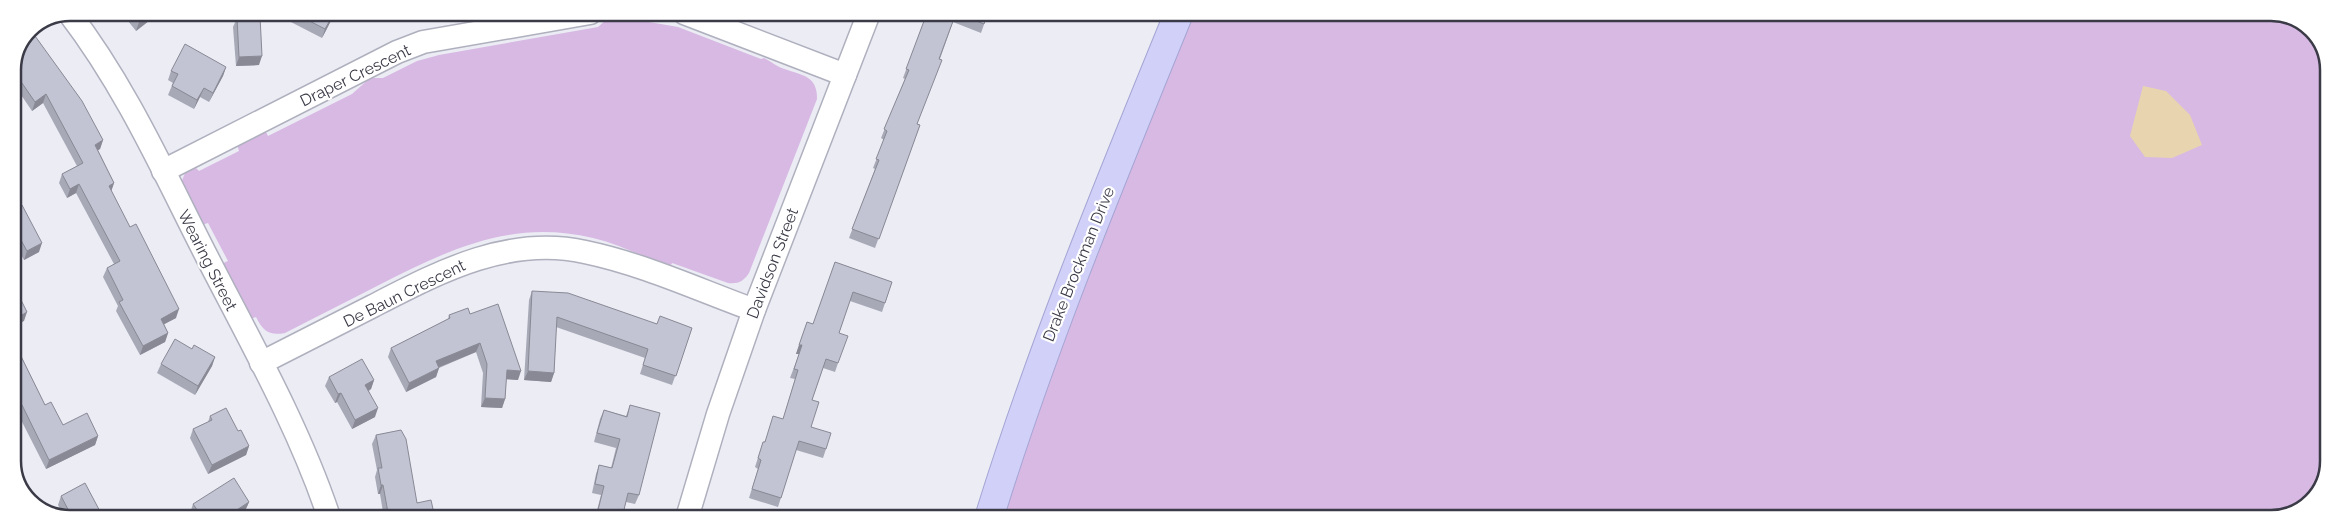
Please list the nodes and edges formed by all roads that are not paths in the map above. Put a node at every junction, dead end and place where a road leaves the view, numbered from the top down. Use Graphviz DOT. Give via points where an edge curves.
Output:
graph roads {
  1 [pos="74,21"];
  2 [pos="544,21"];
  3 [pos="705,21"];
  4 [pos="866,21"];
  5 [pos="1176,21"];
  6 [pos="845,75"];
  7 [pos="163,172"];
  8 [pos="754,310"];
  9 [pos="261,363"];
  10 [pos="326,510"];
  11 [pos="689,510"];
  12 [pos="991,510"];
  1 -- 7 [label="street, Wearing Street" via="97,50 128,101"];
  2 -- 7 [label="street, Draper Crescent" via="423,42 397,52"];
  3 -- 6 [label="street"];
  4 -- 6 [label="street, Davidson Street"];
  5 -- 12 [label="main road, Drake Brockman Drive" via="1051,333"];
  6 -- 8 [label="street, Davidson Street"];
  7 -- 9 [label="street, Wearing Street"];
  8 -- 9 [label="street, De Baun Crescent" via="584,251 521,249 478,258 436,274"];
  8 -- 11 [label="street, Davidson Street"];
  9 -- 10 [label="street, Wearing Street" via="309,464"];
}
